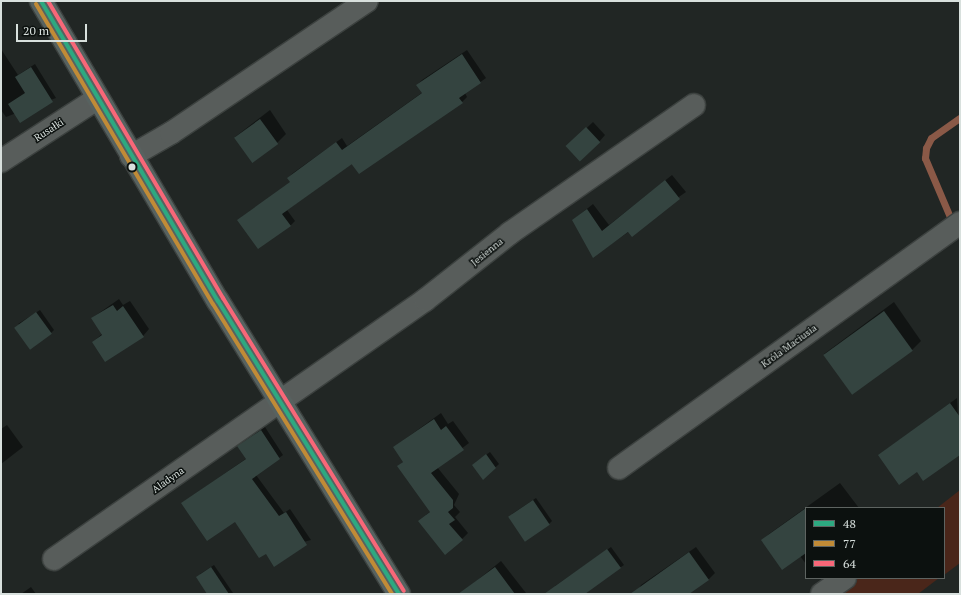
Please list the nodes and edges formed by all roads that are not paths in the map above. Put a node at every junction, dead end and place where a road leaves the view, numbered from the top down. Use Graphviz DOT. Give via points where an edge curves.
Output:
graph roads {
  1 [pos="41,1"];
  2 [pos="367,1"];
  3 [pos="97,99"];
  4 [pos="694,105"];
  5 [pos="131,156"];
  6 [pos="1,161"];
  7 [pos="960,224"];
  8 [pos="281,400"];
  9 [pos="619,468"];
  10 [pos="54,559"];
  11 [pos="844,579"];
  12 [pos="399,594"];
  13 [pos="822,594"];
  1 -- 3 [label="main road"];
  2 -- 5 [label="street" via="171,133"];
  3 -- 5 [label="main road"];
  3 -- 6 [label="street, Rusałki"];
  4 -- 8 [label="street, Jesienna"];
  5 -- 8 [label="main road"];
  7 -- 9 [label="street, Króla Maciusia"];
  8 -- 10 [label="street, Aladyna"];
  8 -- 12 [label="main road"];
  11 -- 13 [label="street"];
}
